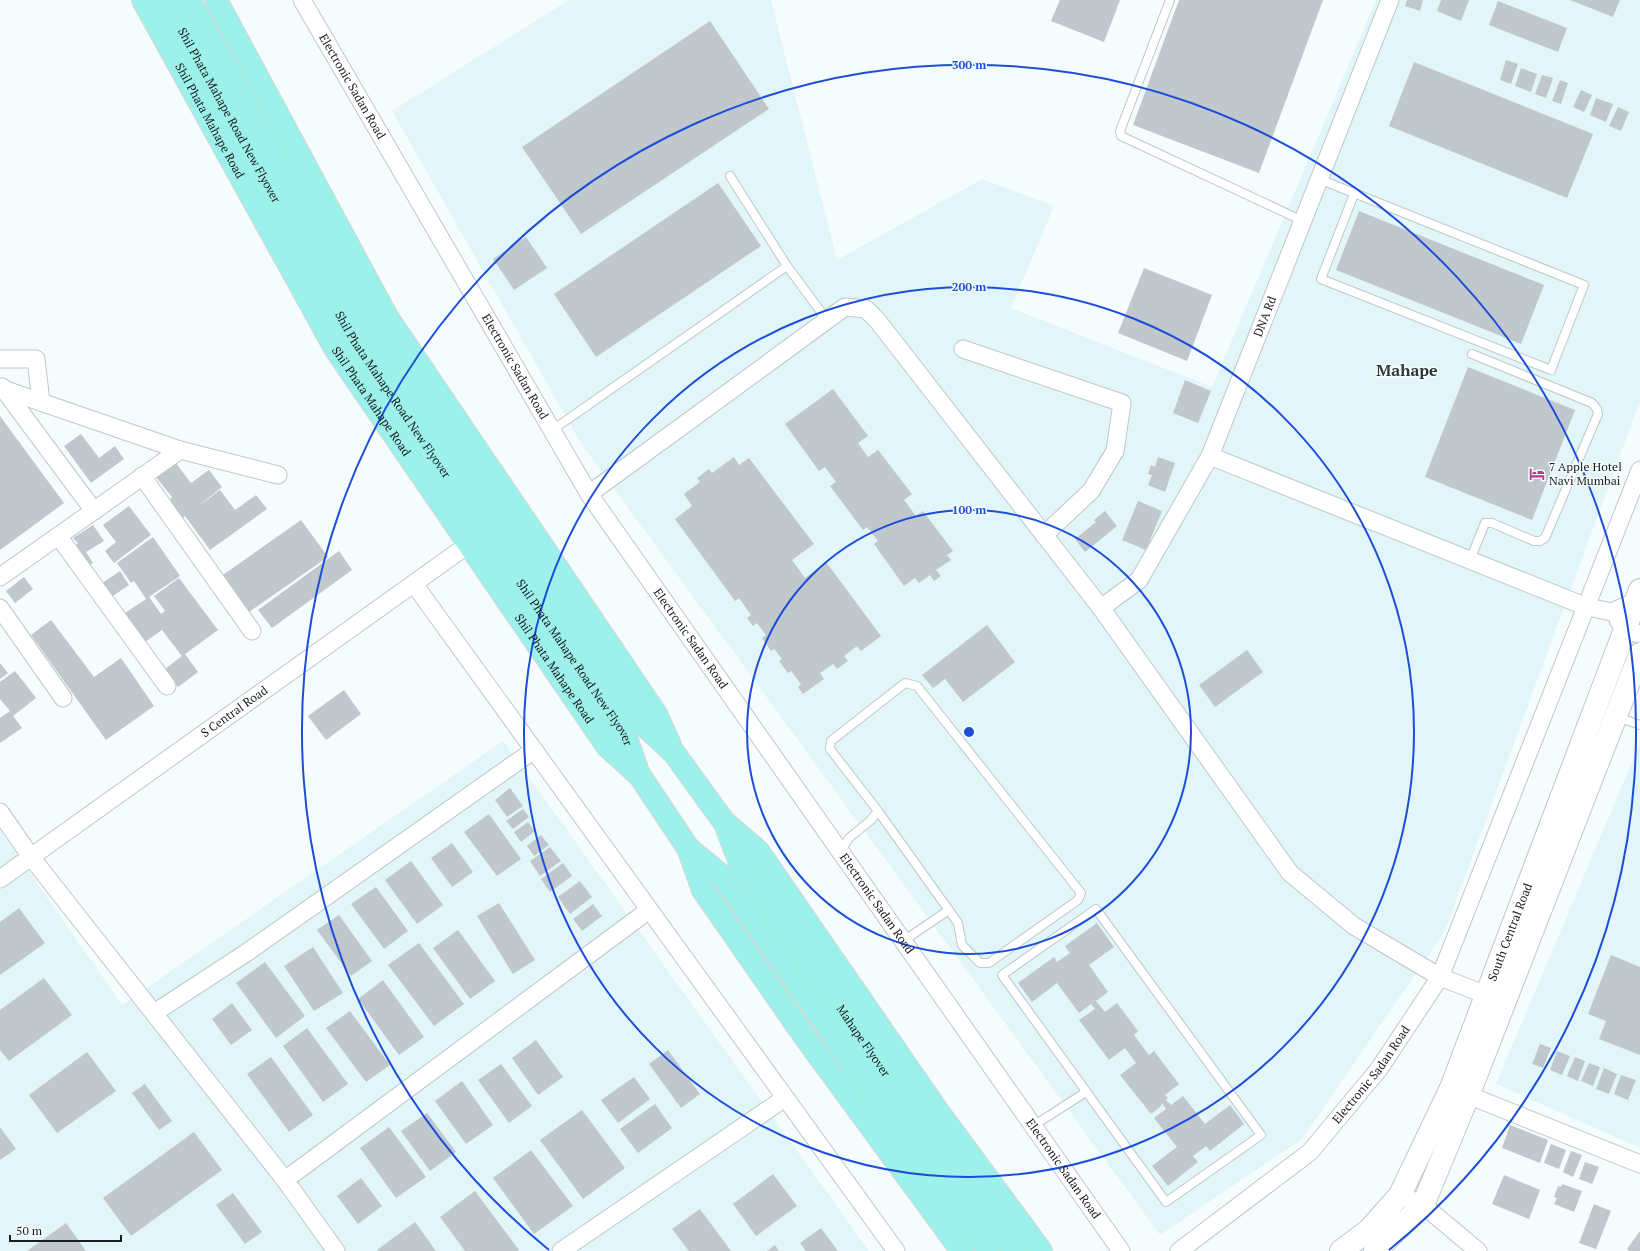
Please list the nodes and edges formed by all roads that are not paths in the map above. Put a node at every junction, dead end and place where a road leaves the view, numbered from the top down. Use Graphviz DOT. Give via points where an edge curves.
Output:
graph roads {
  1 [pos="143,0"];
  2 [pos="165,0"];
  3 [pos="189,0"];
  4 [pos="216,0"];
  5 [pos="302,0"];
  6 [pos="1170,0"];
  7 [pos="1390,0"];
  8 [pos="730,176"];
  9 [pos="1319,179"];
  10 [pos="1354,194"];
  11 [pos="1303,221"];
  12 [pos="787,266"];
  13 [pos="826,320"];
  14 [pos="963,349"];
  15 [pos="1472,354"];
  16 [pos="0,359"];
  17 [pos="1,387"];
  18 [pos="41,402"];
  19 [pos="551,431"];
  20 [pos="180,450"];
  21 [pos="1210,456"];
  22 [pos="1640,470"];
  23 [pos="142,476"];
  24 [pos="278,476"];
  25 [pos="589,494"];
  26 [pos="94,511"];
  27 [pos="1044,535"];
  28 [pos="59,537"];
  29 [pos="469,544"];
  30 [pos="1470,560"];
  31 [pos="0,577"];
  32 [pos="414,584"];
  33 [pos="1638,598"];
  34 [pos="1587,607"];
  35 [pos="0,608"];
  36 [pos="1101,608"];
  37 [pos="1612,612"];
  38 [pos="252,631"];
  39 [pos="1632,632"];
  40 [pos="1640,654"];
  41 [pos="167,686"];
  42 [pos="63,698"];
  43 [pos="1614,717"];
  44 [pos="1640,725"];
  45 [pos="633,729"];
  46 [pos="534,750"];
  47 [pos="674,753"];
  48 [pos="640,776"];
  49 [pos="878,811"];
  50 [pos="0,812"];
  51 [pos="724,822"];
  52 [pos="688,848"];
  53 [pos="840,852"];
  54 [pos="31,857"];
  55 [pos="0,879"];
  56 [pos="649,910"];
  57 [pos="949,910"];
  58 [pos="903,941"];
  59 [pos="1440,977"];
  60 [pos="1495,999"];
  61 [pos="154,1013"];
  62 [pos="1086,1092"];
  63 [pos="1460,1092"];
  64 [pos="785,1098"];
  65 [pos="1033,1126"];
  66 [pos="1640,1164"];
  67 [pos="286,1180"];
  68 [pos="1400,1195"];
  69 [pos="1423,1205"];
  70 [pos="336,1251"];
  71 [pos="561,1251"];
  72 [pos="896,1251"];
  73 [pos="962,1251"];
  74 [pos="989,1251"];
  75 [pos="1015,1251"];
  76 [pos="1041,1251"];
  77 [pos="1121,1251"];
  78 [pos="1179,1251"];
  79 [pos="1341,1251"];
  80 [pos="1375,1251"];
  81 [pos="1478,1251"];
  1 -- 29 [label="main road, Shil Phata Mahape Road" via="336,350"];
  2 -- 45 [label="main road, Shil Phata Mahape Road New Flyover" via="354,339"];
  3 -- 45 [label="main road, Shil Phata Mahape Road New Flyover" via="371,328"];
  4 -- 47 [label="main road" via="388,317 656,714"];
  5 -- 19 [label="street, Electronic Sadan Road"];
  6 -- 11 [label="lane" via="1120,131 1121,136"];
  7 -- 9 [label="street, DNA Rd"];
  8 -- 12 [label="lane"];
  9 -- 10 [label="lane"];
  9 -- 11 [label="street, DNA Rd"];
  10 -- 10 [label="lane" via="1584,285 1551,370 1321,279"];
  11 -- 21 [label="street, DNA Rd"];
  12 -- 13 [label="lane"];
  12 -- 19 [label="lane"];
  13 -- 25 [label="street"];
  13 -- 27 [label="street" via="845,307 866,309"];
  14 -- 27 [label="street" via="1122,403 1115,451 1091,491"];
  15 -- 30 [label="lane" via="1592,403 1598,414 1545,538 1534,541 1492,523 1485,523"];
  16 -- 18 [label="street" via="36,359"];
  17 -- 18 [label="street"];
  17 -- 26 [label="street"];
  18 -- 20 [label="street"];
  19 -- 25 [label="street, Electronic Sadan Road"];
  20 -- 23 [label="street"];
  20 -- 24 [label="street"];
  21 -- 30 [label="street"];
  21 -- 36 [label="street, DNA Rd" via="1139,580"];
  22 -- 34 [label="street, Electronic Sadan Road"];
  23 -- 26 [label="street"];
  23 -- 38 [label="street"];
  25 -- 53 [label="street, Electronic Sadan Road"];
  26 -- 28 [label="street"];
  27 -- 36 [label="street"];
  28 -- 31 [label="street"];
  28 -- 41 [label="street"];
  29 -- 32 [label="street, S Central Road"];
  29 -- 48 [label="main road, Shil Phata Mahape Road" via="607,746"];
  30 -- 34 [label="street"];
  32 -- 46 [label="street"];
  32 -- 54 [label="street, S Central Road"];
  33 -- 37 [label="street"];
  33 -- 39 [label="main road, South Central Road"];
  34 -- 37 [label="street"];
  34 -- 59 [label="street, Electronic Sadan Road"];
  35 -- 42 [label="street"];
  36 -- 59 [label="street" via="1290,874 1354,926"];
  37 -- 39 [label="street"];
  39 -- 60 [label="main road, South Central Road"];
  40 -- 43 [label="main road, South Central Road"];
  43 -- 44 [label="lane"];
  43 -- 60 [label="main road, South Central Road"];
  45 -- 47 [label="main road, Shil Phata Mahape Road New Flyover"];
  45 -- 48 [label="main road, Shil Phata Mahape Road New Flyover"];
  46 -- 56 [label="street"];
  46 -- 61 [label="street" via="246,953"];
  47 -- 51 [label="main road"];
  48 -- 52 [label="main road"];
  49 -- 53 [label="lane" via="872,820 848,838"];
  49 -- 57 [label="lane"];
  49 -- 57 [label="lane" via="830,749 832,741 905,683 917,686 1081,893 1078,900 989,963 980,963 962,945 958,923"];
  50 -- 54 [label="street"];
  51 -- 75 [label="main road, Mahape Flyover" via="740,863 922,1126"];
  51 -- 76 [label="main road" via="758,851 938,1113"];
  52 -- 73 [label="main road" via="703,890 805,1037"];
  52 -- 74 [label="main road, Mahape Flyover" via="722,876 906,1140"];
  53 -- 58 [label="street, Electronic Sadan Road"];
  54 -- 55 [label="street, S Central Road"];
  54 -- 61 [label="street"];
  56 -- 64 [label="street"];
  56 -- 67 [label="street"];
  57 -- 58 [label="lane"];
  58 -- 65 [label="street, Electronic Sadan Road"];
  59 -- 60 [label="street"];
  59 -- 78 [label="street, Electronic Sadan Road" via="1380,1069 1310,1152"];
  60 -- 63 [label="main road, South Central Road"];
  61 -- 67 [label="street"];
  62 -- 62 [label="lane" via="1166,1202 1261,1135 1096,909 1002,975"];
  62 -- 65 [label="lane"];
  63 -- 66 [label="street"];
  63 -- 68 [label="main road, South Central Road"];
  63 -- 69 [label="main road, South Central Road"];
  64 -- 71 [label="street"];
  64 -- 72 [label="street"];
  65 -- 77 [label="street, Electronic Sadan Road"];
  67 -- 70 [label="street"];
  68 -- 69 [label="street"];
  68 -- 79 [label="main road, South Central Road" via="1370,1230"];
  69 -- 80 [label="main road, South Central Road"];
  69 -- 81 [label="street"];
}
